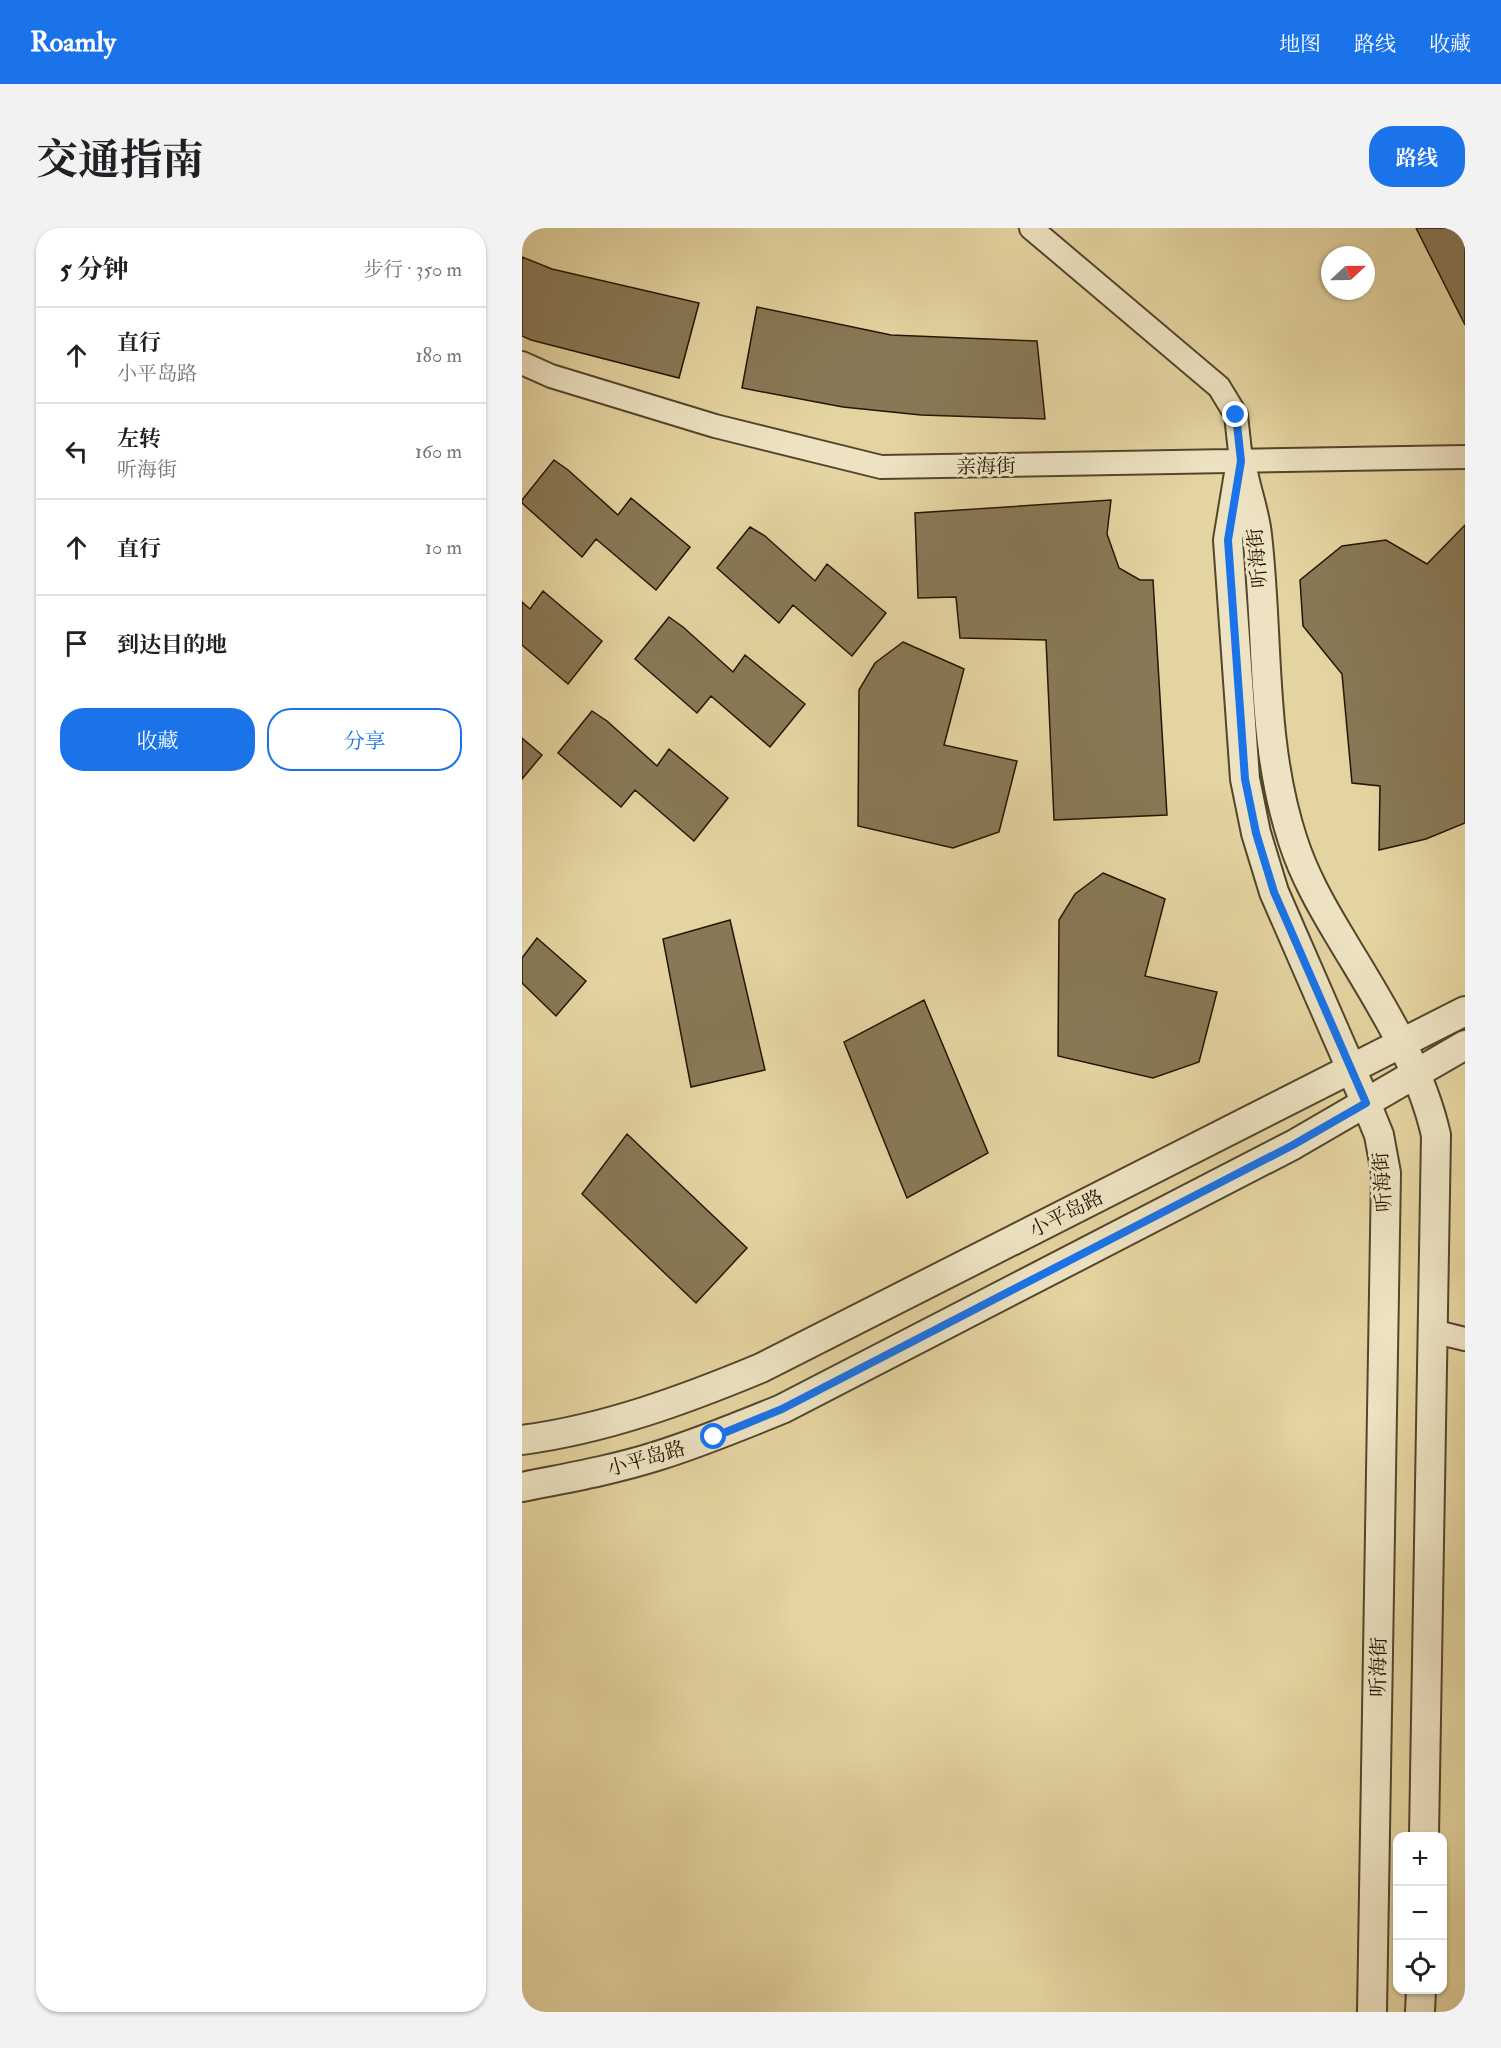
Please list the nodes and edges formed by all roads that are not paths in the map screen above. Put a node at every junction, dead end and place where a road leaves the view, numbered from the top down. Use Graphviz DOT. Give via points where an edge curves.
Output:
graph roads {
  1 [pos="1031,228"];
  2 [pos="522,363"];
  3 [pos="1465,457"];
  4 [pos="1241,461"];
  5 [pos="1465,1011"];
  6 [pos="1402,1042"];
  7 [pos="1465,1045"];
  8 [pos="1351,1068"];
  9 [pos="1416,1074"];
  10 [pos="1366,1103"];
  11 [pos="1119,1186"];
  12 [pos="1138,1225"];
  13 [pos="1432,1331"];
  14 [pos="1465,1340"];
  15 [pos="522,1440"];
  16 [pos="522,1486"];
  17 [pos="1424,1832"];
  18 [pos="1421,1994"];
  19 [pos="1372,2012"];
  20 [pos="1420,2012"];
  1 -- 4 [label="street" via="1219,387 1236,415"];
  2 -- 4 [label="street, 亲海街" via="551,376 715,426 881,467"];
  3 -- 4 [label="street, 亲海街"];
  4 -- 6 [label="street, 听海街" via="1257,533 1269,728 1293,842 1310,886"];
  4 -- 8 [label="street, 听海街" via="1228,540 1245,779 1274,892"];
  5 -- 6 [label="street, 小平岛路"];
  6 -- 8 [label="street, 小平岛路"];
  6 -- 9 [label="street, 听海街"];
  7 -- 9 [label="street, 小平岛路"];
  8 -- 10 [label="street, 听海街"];
  8 -- 11 [label="street, 小平岛路"];
  9 -- 10 [label="street, 小平岛路"];
  9 -- 13 [label="street, 听海街" via="1430,1107 1436,1135"];
  10 -- 12 [label="street, 小平岛路"];
  10 -- 19 [label="street, 听海街" via="1379,1135 1386,1173"];
  11 -- 12 [label="street"];
  11 -- 15 [label="street, 小平岛路" via="761,1368 643,1413"];
  12 -- 16 [label="street, 小平岛路" via="782,1409 655,1457"];
  13 -- 14 [label="street"];
  13 -- 17 [label="street, 听海街"];
  18 -- 20 [label="street"];
}
